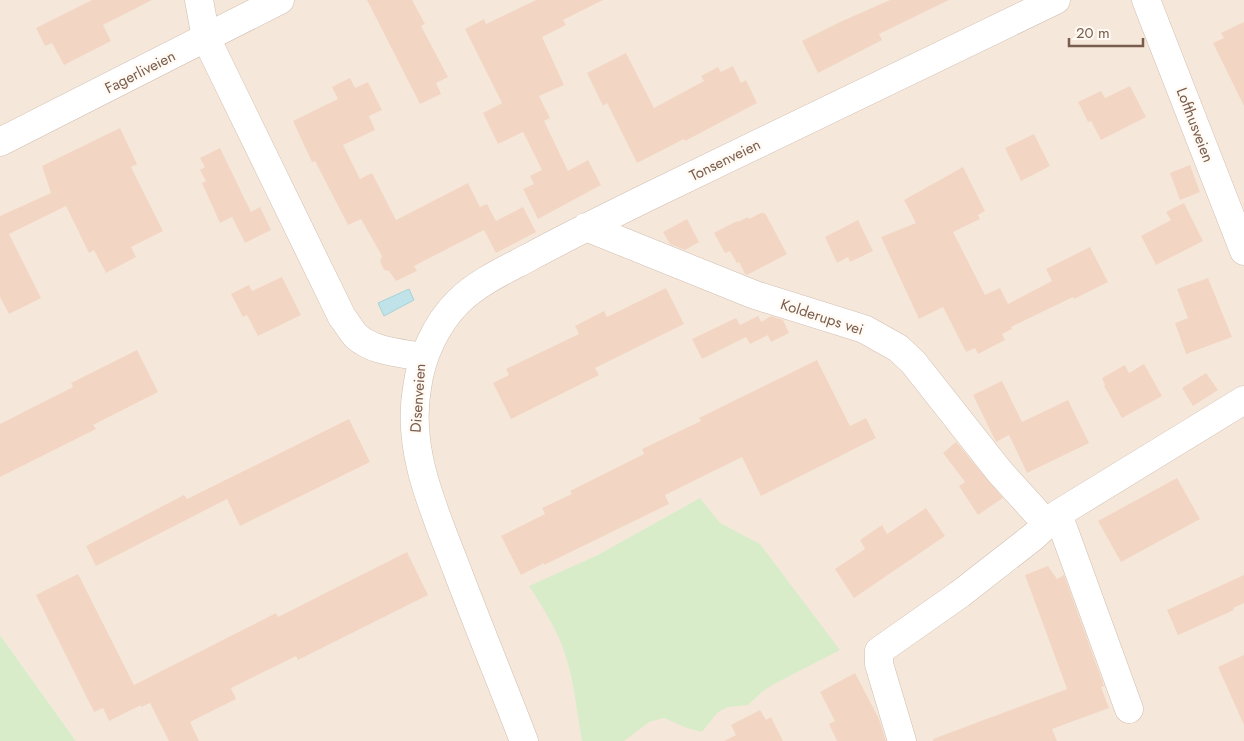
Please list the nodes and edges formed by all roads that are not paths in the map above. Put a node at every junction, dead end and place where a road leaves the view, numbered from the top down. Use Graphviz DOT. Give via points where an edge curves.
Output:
graph roads {
  1 [pos="199,0"];
  2 [pos="280,0"];
  3 [pos="1056,0"];
  4 [pos="1146,0"];
  5 [pos="206,38"];
  6 [pos="0,142"];
  7 [pos="586,227"];
  8 [pos="1244,251"];
  9 [pos="423,357"];
  10 [pos="1244,400"];
  11 [pos="1052,518"];
  12 [pos="1129,709"];
  13 [pos="524,741"];
  14 [pos="902,741"];
  1 -- 5 [label="street, Disenveien"];
  2 -- 5 [label="street, Fagerliveien"];
  3 -- 7 [label="street, Tonsenveien"];
  4 -- 8 [label="street, Lofthusveien"];
  5 -- 6 [label="street, Fagerliveien"];
  5 -- 9 [label="street, Disenveien" via="350,328 356,336 375,347"];
  7 -- 9 [label="street, Tonsenveien" via="488,279 458,302 439,327"];
  7 -- 11 [label="street, Kolderups vei" via="755,295 864,330 898,348 914,362 999,471"];
  9 -- 13 [label="street, Disenveien" via="414,416 424,483"];
  10 -- 11 [label="street"];
  11 -- 12 [label="street"];
  11 -- 14 [label="street" via="960,594 879,651 879,664"];
}
